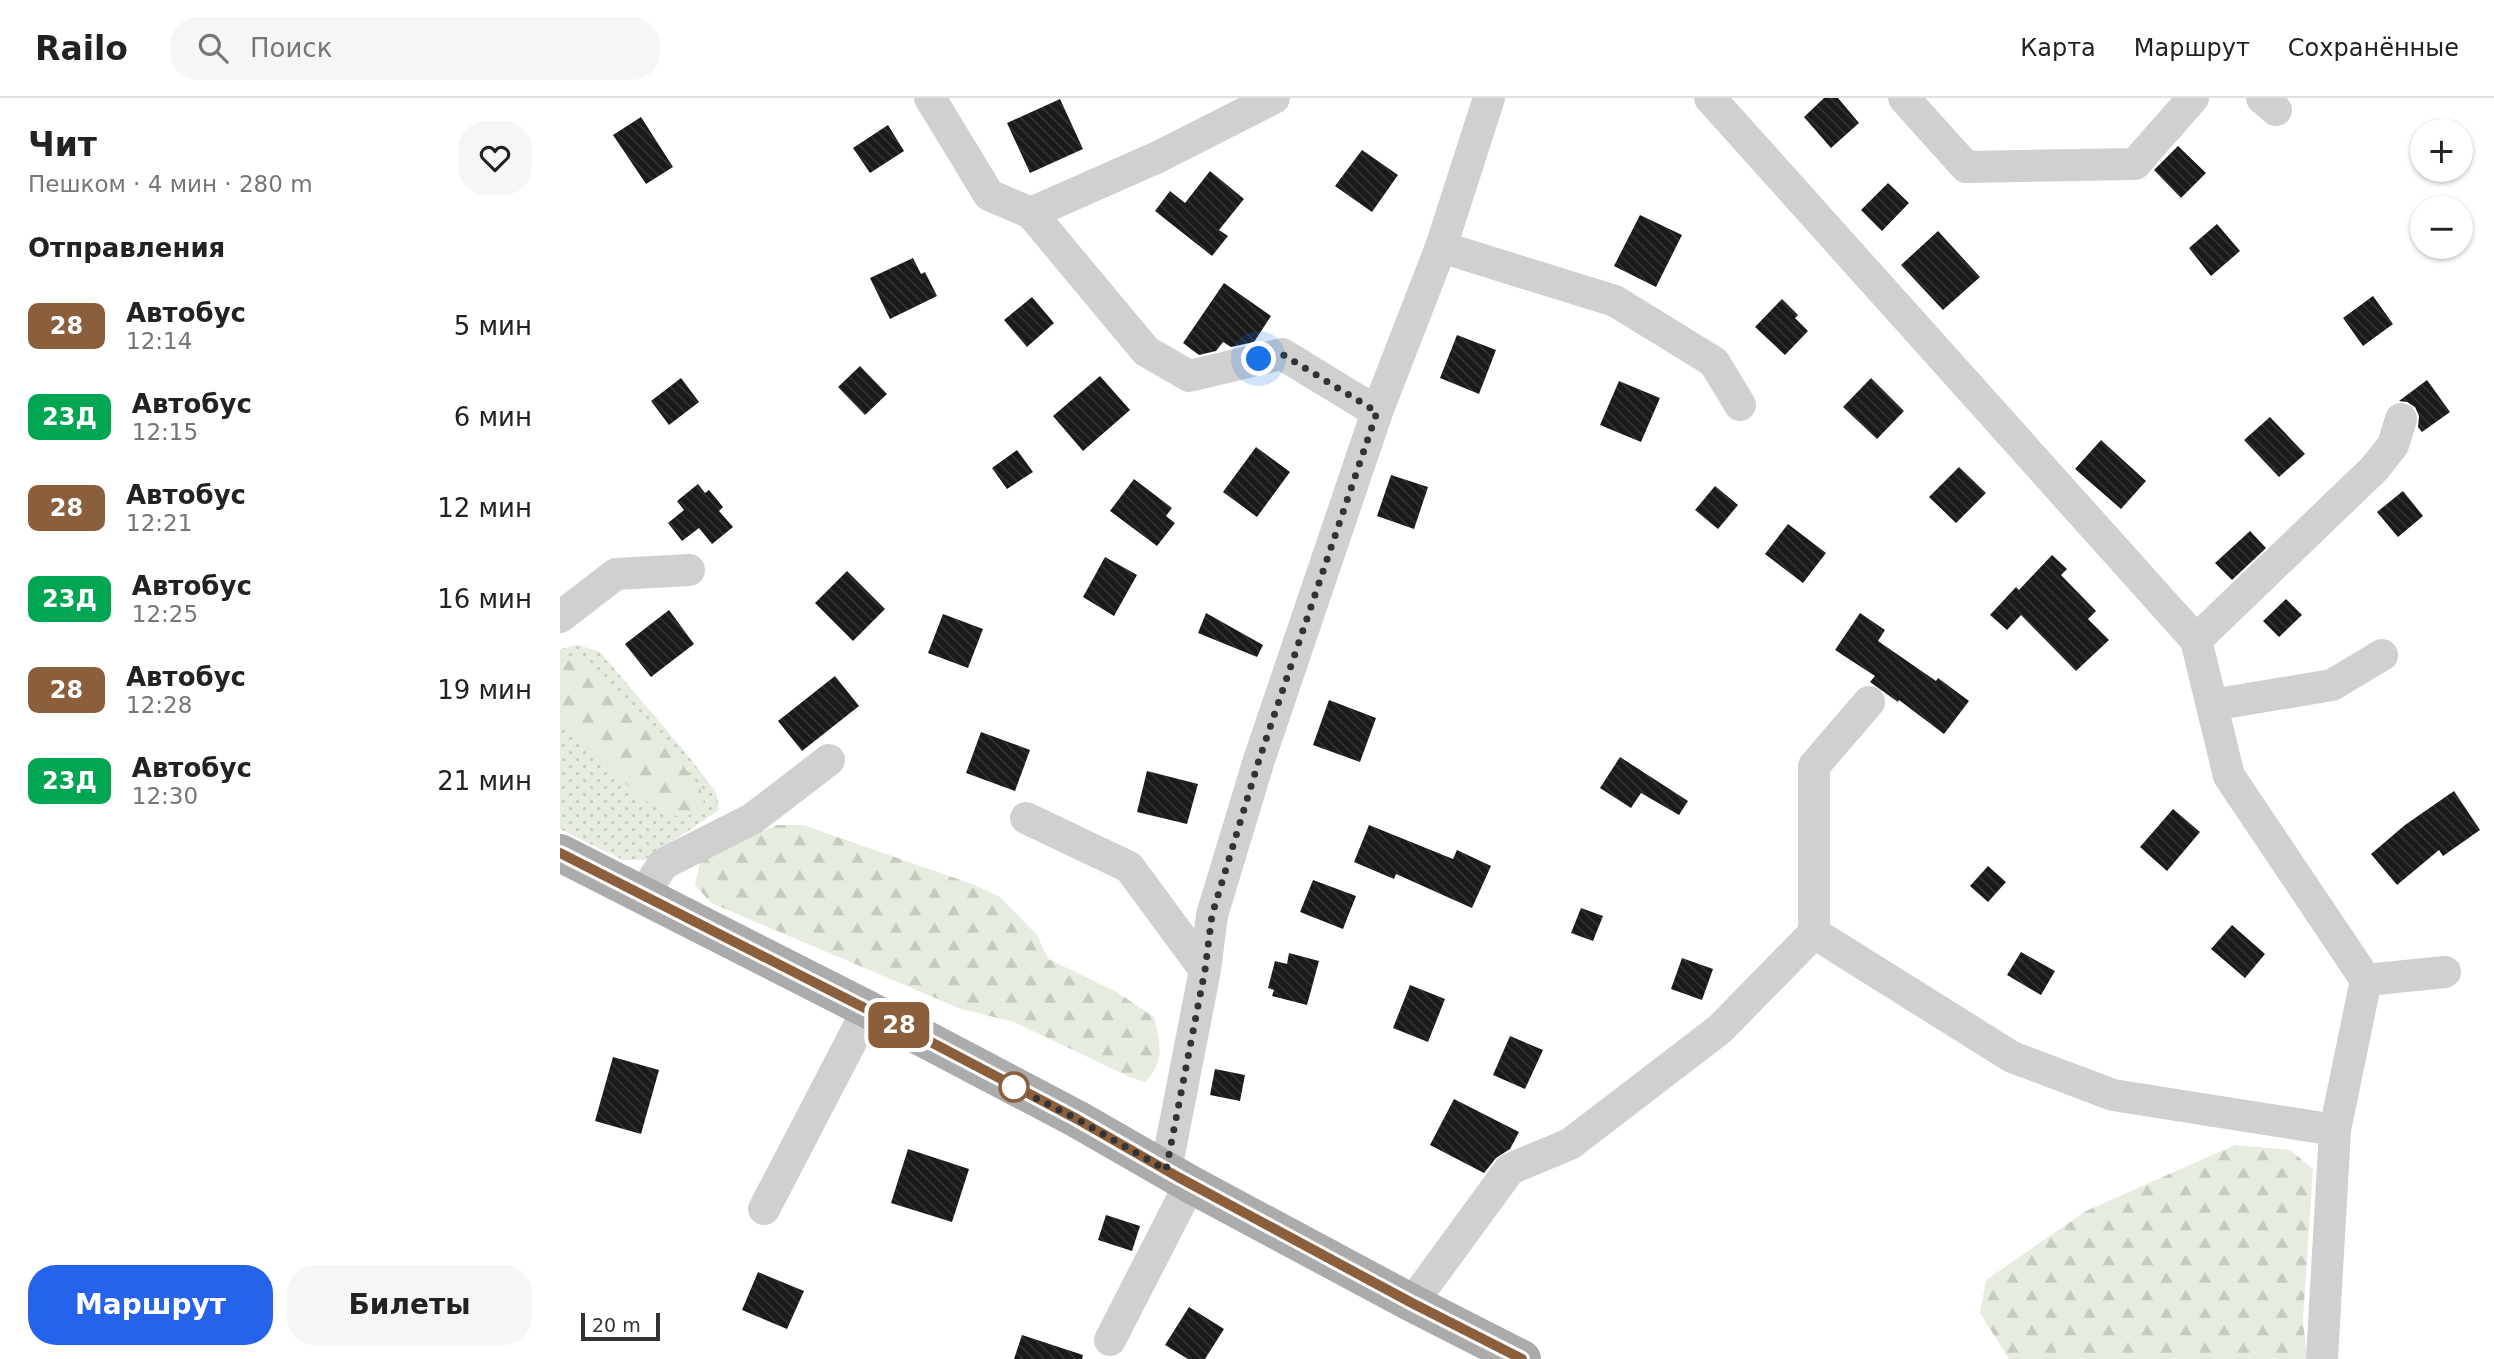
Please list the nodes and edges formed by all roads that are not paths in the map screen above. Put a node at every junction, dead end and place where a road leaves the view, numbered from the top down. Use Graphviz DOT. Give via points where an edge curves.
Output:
graph roads {
  1 [pos="930,98"];
  2 [pos="1274,98"];
  3 [pos="1489,98"];
  4 [pos="1904,98"];
  5 [pos="2193,98"];
  6 [pos="1722,102"];
  7 [pos="1031,213"];
  8 [pos="1441,247"];
  9 [pos="1740,405"];
  10 [pos="1377,412"];
  11 [pos="2401,419"];
  12 [pos="689,570"];
  13 [pos="560,617"];
  14 [pos="2196,640"];
  15 [pos="2382,655"];
  16 [pos="1869,702"];
  17 [pos="2212,705"];
  18 [pos="829,760"];
  19 [pos="1026,818"];
  20 [pos="560,853"];
  21 [pos="643,895"];
  22 [pos="1814,933"];
  23 [pos="1205,970"];
  24 [pos="2445,972"];
  25 [pos="2366,980"];
  26 [pos="868,1009"];
  27 [pos="2335,1130"];
  28 [pos="1178,1177"];
  29 [pos="764,1209"];
  30 [pos="1412,1303"];
  31 [pos="1110,1340"];
  32 [pos="1522,1359"];
  33 [pos="2322,1359"];
  1 -- 7 [label="street" via="989,195"];
  2 -- 7 [label="street" via="1158,157"];
  3 -- 8 [label="street"];
  4 -- 5 [label="street" via="1966,167 2135,164"];
  6 -- 14 [label="street"];
  7 -- 10 [label="street" via="1146,351 1189,376 1282,354"];
  8 -- 9 [label="street" via="1615,301 1714,362"];
  8 -- 10 [label="street"];
  10 -- 23 [label="street" via="1255,772 1212,915"];
  11 -- 14 [label="street" via="2393,445 2374,469"];
  12 -- 13 [label="street" via="617,574"];
  14 -- 17 [label="street"];
  15 -- 17 [label="street" via="2332,685"];
  16 -- 22 [label="street" via="1814,766"];
  17 -- 25 [label="street" via="2229,776"];
  18 -- 21 [label="street" via="752,819 663,864"];
  19 -- 23 [label="street" via="1129,867"];
  20 -- 21 [label="main road"];
  21 -- 26 [label="main road"];
  22 -- 27 [label="street" via="2012,1057 2113,1095"];
  22 -- 30 [label="street" via="1720,1029 1570,1144 1510,1169"];
  23 -- 28 [label="street"];
  24 -- 25 [label="street"];
  25 -- 27 [label="street"];
  26 -- 28 [label="main road"];
  26 -- 29 [label="street"];
  27 -- 33 [label="street"];
  28 -- 30 [label="main road"];
  28 -- 31 [label="street"];
  30 -- 32 [label="main road"];
}
